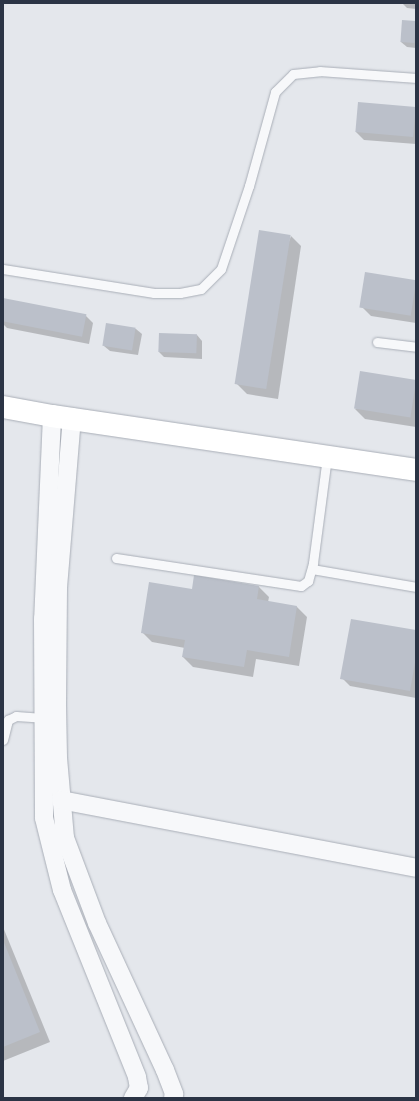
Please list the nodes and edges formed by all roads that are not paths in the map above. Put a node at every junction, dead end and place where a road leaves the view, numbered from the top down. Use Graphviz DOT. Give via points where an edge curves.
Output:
graph roads {
  1 [pos="416,78"];
  2 [pos="3,269"];
  3 [pos="377,342"];
  4 [pos="416,347"];
  5 [pos="3,407"];
  6 [pos="62,416"];
  7 [pos="327,456"];
  8 [pos="416,470"];
  9 [pos="116,558"];
  10 [pos="312,569"];
  11 [pos="416,586"];
  12 [pos="43,718"];
  13 [pos="3,740"];
  14 [pos="61,800"];
  15 [pos="416,868"];
  16 [pos="175,1096"];
  17 [pos="133,1098"];
  1 -- 2 [label="lane" via="320,71 294,74 275,92 249,186 221,269 201,289 180,293 154,293"];
  3 -- 4 [label="lane"];
  5 -- 6 [label="street"];
  6 -- 7 [label="street"];
  6 -- 12 [label="street" via="43,619"];
  6 -- 14 [label="street" via="57,706"];
  7 -- 8 [label="street"];
  7 -- 10 [label="lane"];
  9 -- 10 [label="lane" via="302,586 308,581"];
  10 -- 11 [label="lane"];
  12 -- 13 [label="lane" via="16,716 8,720"];
  12 -- 17 [label="street" via="44,818 51,850 62,890 137,1077 139,1088"];
  14 -- 15 [label="street"];
  14 -- 16 [label="street" via="65,838 97,923"];
}
